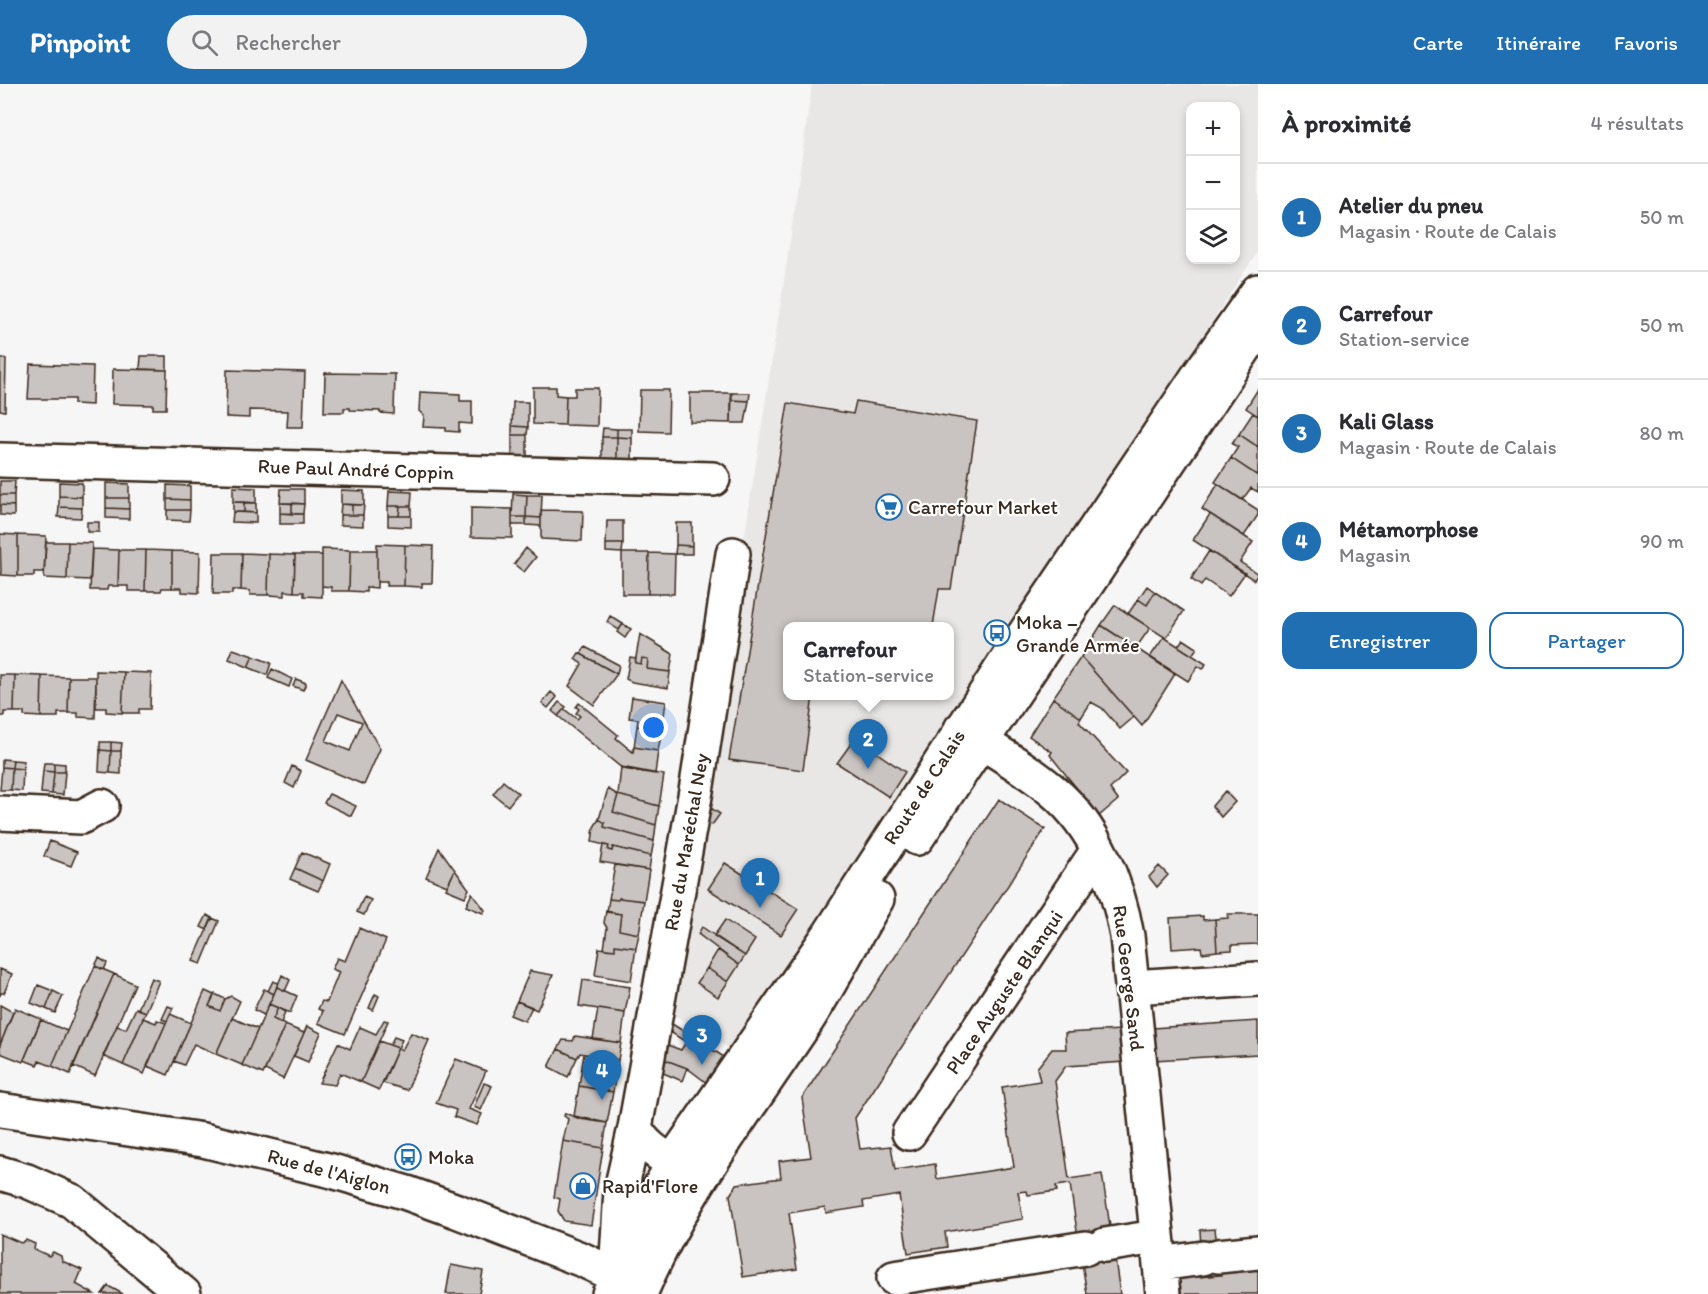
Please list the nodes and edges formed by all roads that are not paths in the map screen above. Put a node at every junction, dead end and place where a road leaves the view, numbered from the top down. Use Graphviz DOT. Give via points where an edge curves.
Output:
graph roads {
  1 [pos="1258,291"];
  2 [pos="1258,329"];
  3 [pos="0,460"];
  4 [pos="713,479"];
  5 [pos="733,554"];
  6 [pos="971,736"];
  7 [pos="102,806"];
  8 [pos="0,813"];
  9 [pos="1098,850"];
  10 [pos="1258,979"];
  11 [pos="1132,987"];
  12 [pos="0,1110"];
  13 [pos="635,1128"];
  14 [pos="909,1133"];
  15 [pos="673,1163"];
  16 [pos="0,1173"];
  17 [pos="1258,1251"];
  18 [pos="1160,1265"];
  19 [pos="894,1278"];
  20 [pos="631,1289"];
  21 [pos="184,1294"];
  1 -- 6 [label="street, Route de Calais" via="1186,394"];
  2 -- 6 [label="street, Route de Calais"];
  3 -- 4 [label="street, Rue Paul André Coppin"];
  5 -- 13 [label="street, Rue du Maréchal Ney" via="697,785"];
  6 -- 9 [label="street, Rue George Sand" via="1055,792"];
  6 -- 15 [label="street, Route de Calais"];
  6 -- 20 [label="street, Route de Calais" via="807,1021 690,1193 660,1248"];
  7 -- 8 [label="street" via="81,817"];
  9 -- 11 [label="street, Rue George Sand" via="1121,904"];
  9 -- 14 [label="street, Place Auguste Blanqui"];
  10 -- 11 [label="street"];
  11 -- 18 [label="street, Rue George Sand"];
  12 -- 20 [label="street, Rue de l'Aiglon" via="177,1136 315,1166 432,1202"];
  13 -- 15 [label="street" via="646,1144"];
  13 -- 20 [label="street, Rue du Maréchal Ney" via="621,1190"];
  15 -- 20 [label="street, Route de Calais" via="635,1231"];
  16 -- 21 [label="street" via="72,1201"];
  17 -- 18 [label="street"];
  18 -- 19 [label="street" via="1096,1247"];
}
